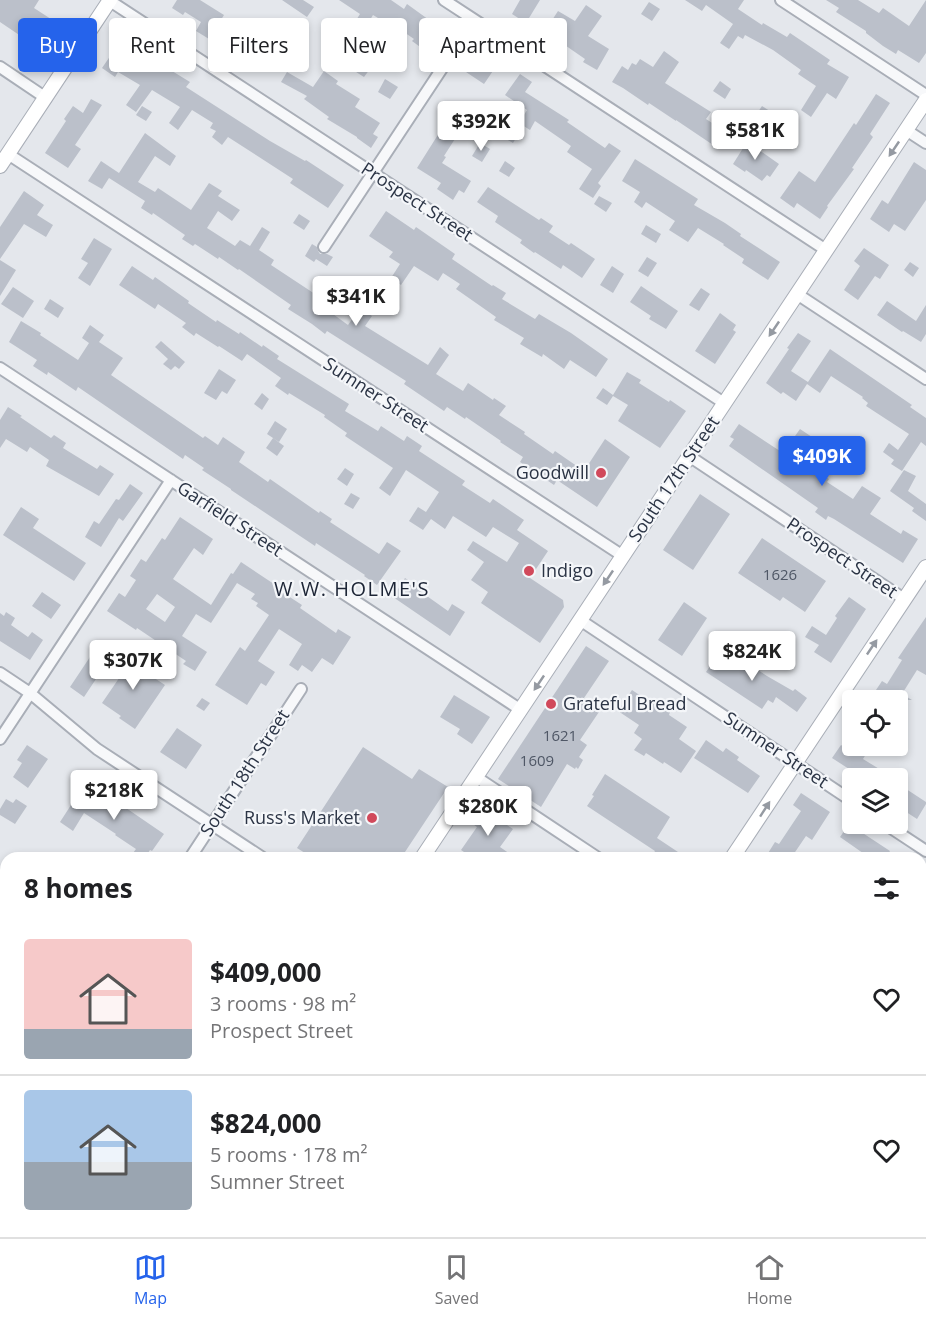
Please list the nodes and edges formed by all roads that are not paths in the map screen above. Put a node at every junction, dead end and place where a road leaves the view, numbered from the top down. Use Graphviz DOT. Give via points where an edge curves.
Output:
graph roads {
  1 [pos="110,0"];
  2 [pos="444,0"];
  3 [pos="781,0"];
  4 [pos="471,18"];
  5 [pos="0,67"];
  6 [pos="440,72"];
  7 [pos="554,72"];
  8 [pos="926,95"];
  9 [pos="46,98"];
  10 [pos="926,100"];
  11 [pos="906,130"];
  12 [pos="926,143"];
  13 [pos="8,154"];
  14 [pos="0,166"];
  15 [pos="373,173"];
  16 [pos="324,247"];
  17 [pos="826,250"];
  18 [pos="797,294"];
  19 [pos="0,368"];
  20 [pos="926,379"];
  21 [pos="724,403"];
  22 [pos="689,456"];
  23 [pos="171,480"];
  24 [pos="623,556"];
  25 [pos="926,567"];
  26 [pos="904,599"];
  27 [pos="580,620"];
  28 [pos="0,673"];
  29 [pos="301,689"];
  30 [pos="30,693"];
  31 [pos="521,710"];
  32 [pos="0,739"];
  33 [pos="795,763"];
  34 [pos="476,777"];
  35 [pos="842,794"];
  36 [pos="212,824"];
  37 [pos="900,834"];
  38 [pos="926,851"];
  39 [pos="194,852"];
  40 [pos="254,852"];
  41 [pos="426,852"];
  42 [pos="589,852"];
  43 [pos="736,852"];
  1 -- 9 [label="main road"];
  1 -- 15 [label="street, Prospect Street"];
  2 -- 4 [label="street"];
  3 -- 8 [label="street"];
  5 -- 9 [label="street"];
  6 -- 15 [label="street"];
  7 -- 17 [label="street"];
  9 -- 13 [label="main road"];
  10 -- 11 [label="main road, South 17th Street"];
  11 -- 12 [label="street"];
  11 -- 17 [label="main road, South 17th Street, one-way"];
  13 -- 14 [label="main road"];
  13 -- 24 [label="street, Sumner Street"];
  15 -- 16 [label="street"];
  15 -- 21 [label="street, Prospect Street"];
  17 -- 18 [label="main road, South 17th Street"];
  18 -- 20 [label="street"];
  18 -- 21 [label="main road, South 17th Street, one-way"];
  19 -- 23 [label="street, Garfield Street"];
  21 -- 22 [label="main road, South 17th Street"];
  22 -- 24 [label="main road, South 17th Street"];
  22 -- 26 [label="street, Prospect Street"];
  23 -- 30 [label="street"];
  23 -- 31 [label="street, Garfield Street"];
  24 -- 27 [label="main road, South 17th Street, one-way"];
  25 -- 26 [label="main road"];
  33 -- 26 [label="main road, one-way"];
  27 -- 31 [label="main road, South 17th Street, one-way"];
  27 -- 33 [label="street, Sumner Street"];
  28 -- 30 [label="street"];
  29 -- 36 [label="street, South 18th Street"];
  30 -- 32 [label="street"];
  30 -- 36 [label="street" via="97,749"];
  31 -- 34 [label="main road, South 17th Street"];
  33 -- 35 [label="street, Sumner Street"];
  43 -- 33 [label="main road, one-way"];
  34 -- 41 [label="main road, South 17th Street"];
  34 -- 42 [label="street"];
  36 -- 39 [label="street, South 18th Street"];
  36 -- 40 [label="street"];
  37 -- 38 [label="street"];
}
